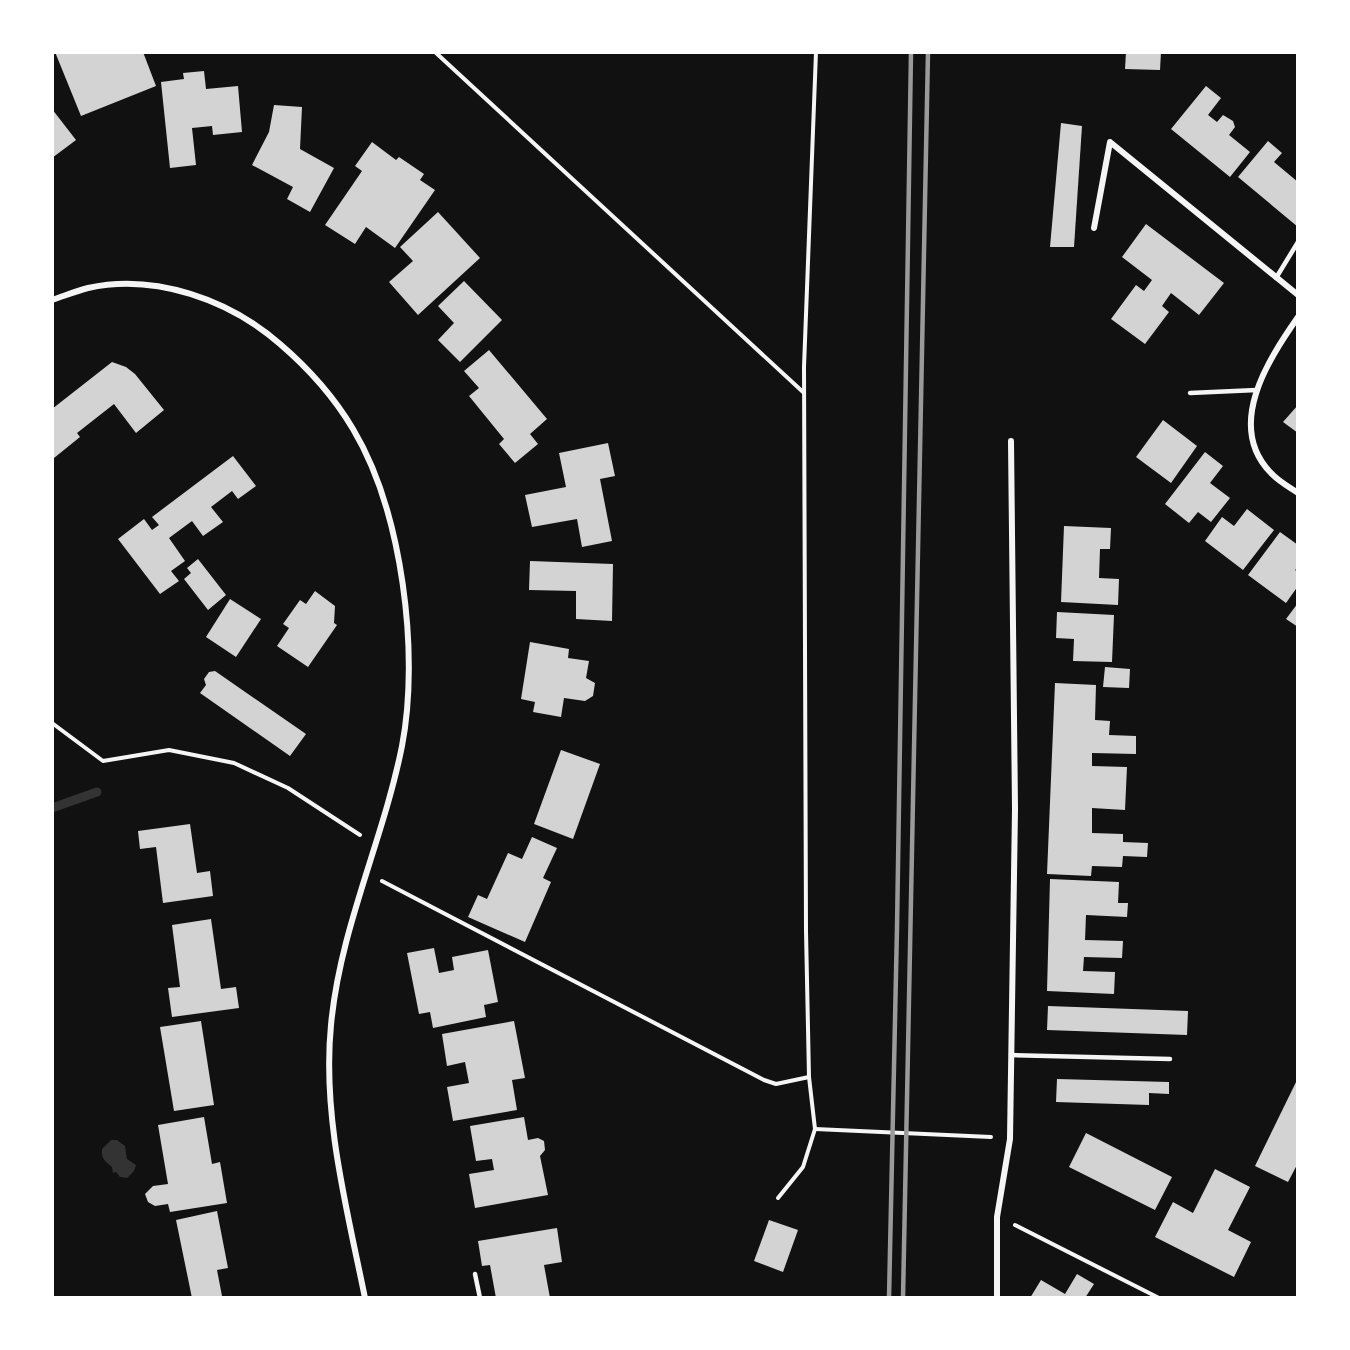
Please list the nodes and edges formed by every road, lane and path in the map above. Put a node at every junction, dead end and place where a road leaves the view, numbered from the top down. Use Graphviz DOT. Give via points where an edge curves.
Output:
graph roads {
  1 [pos="435,52"];
  2 [pos="816,52"];
  3 [pos="1094,228"];
  4 [pos="1298,243"];
  5 [pos="1276,278"];
  6 [pos="1298,295"];
  7 [pos="52,300"];
  8 [pos="1298,317"];
  9 [pos="1257,390"];
  10 [pos="804,393"];
  11 [pos="1190,393"];
  12 [pos="1011,441"];
  13 [pos="1298,493"];
  14 [pos="52,723"];
  15 [pos="374,844"];
  16 [pos="366,872"];
  17 [pos="1011,1055"];
  18 [pos="1170,1059"];
  19 [pos="809,1077"];
  20 [pos="814,1129"];
  21 [pos="1010,1139"];
  22 [pos="778,1198"];
  23 [pos="997,1216"];
  24 [pos="475,1274"];
  25 [pos="365,1298"];
  26 [pos="480,1298"];
  27 [pos="997,1298"];
  28 [pos="1159,1298"];
  1 -- 10 [label="path"];
  2 -- 10 [label="path"];
  3 -- 5 [label="street" via="1110,141"];
  4 -- 5 [label="lane"];
  5 -- 6 [label="street"];
  7 -- 15 [label="street" via="89,288 122,285 181,290 214,301 275,339 300,361 353,430 374,474 392,527 408,639 403,743"];
  8 -- 9 [label="street" via="1275,349"];
  9 -- 11 [label="lane"];
  9 -- 13 [label="street" via="1251,428 1255,450 1271,473"];
  10 -- 19 [label="path"];
  12 -- 17 [label="street" via="1015,809"];
  14 -- 15 [label="path" via="103,761 169,750 234,763 288,788"];
  15 -- 16 [label="street"];
  16 -- 19 [label="path" via="764,1080 776,1084"];
  16 -- 25 [label="street" via="338,974 329,1057 335,1144"];
  17 -- 18 [label="lane"];
  17 -- 21 [label="street"];
  19 -- 20 [label="path"];
  20 -- 21 [label="path"];
  20 -- 22 [label="path" via="803,1167"];
  21 -- 23 [label="street"];
  23 -- 27 [label="street"];
  23 -- 28 [label="path"];
  24 -- 26 [label="lane"];
}
